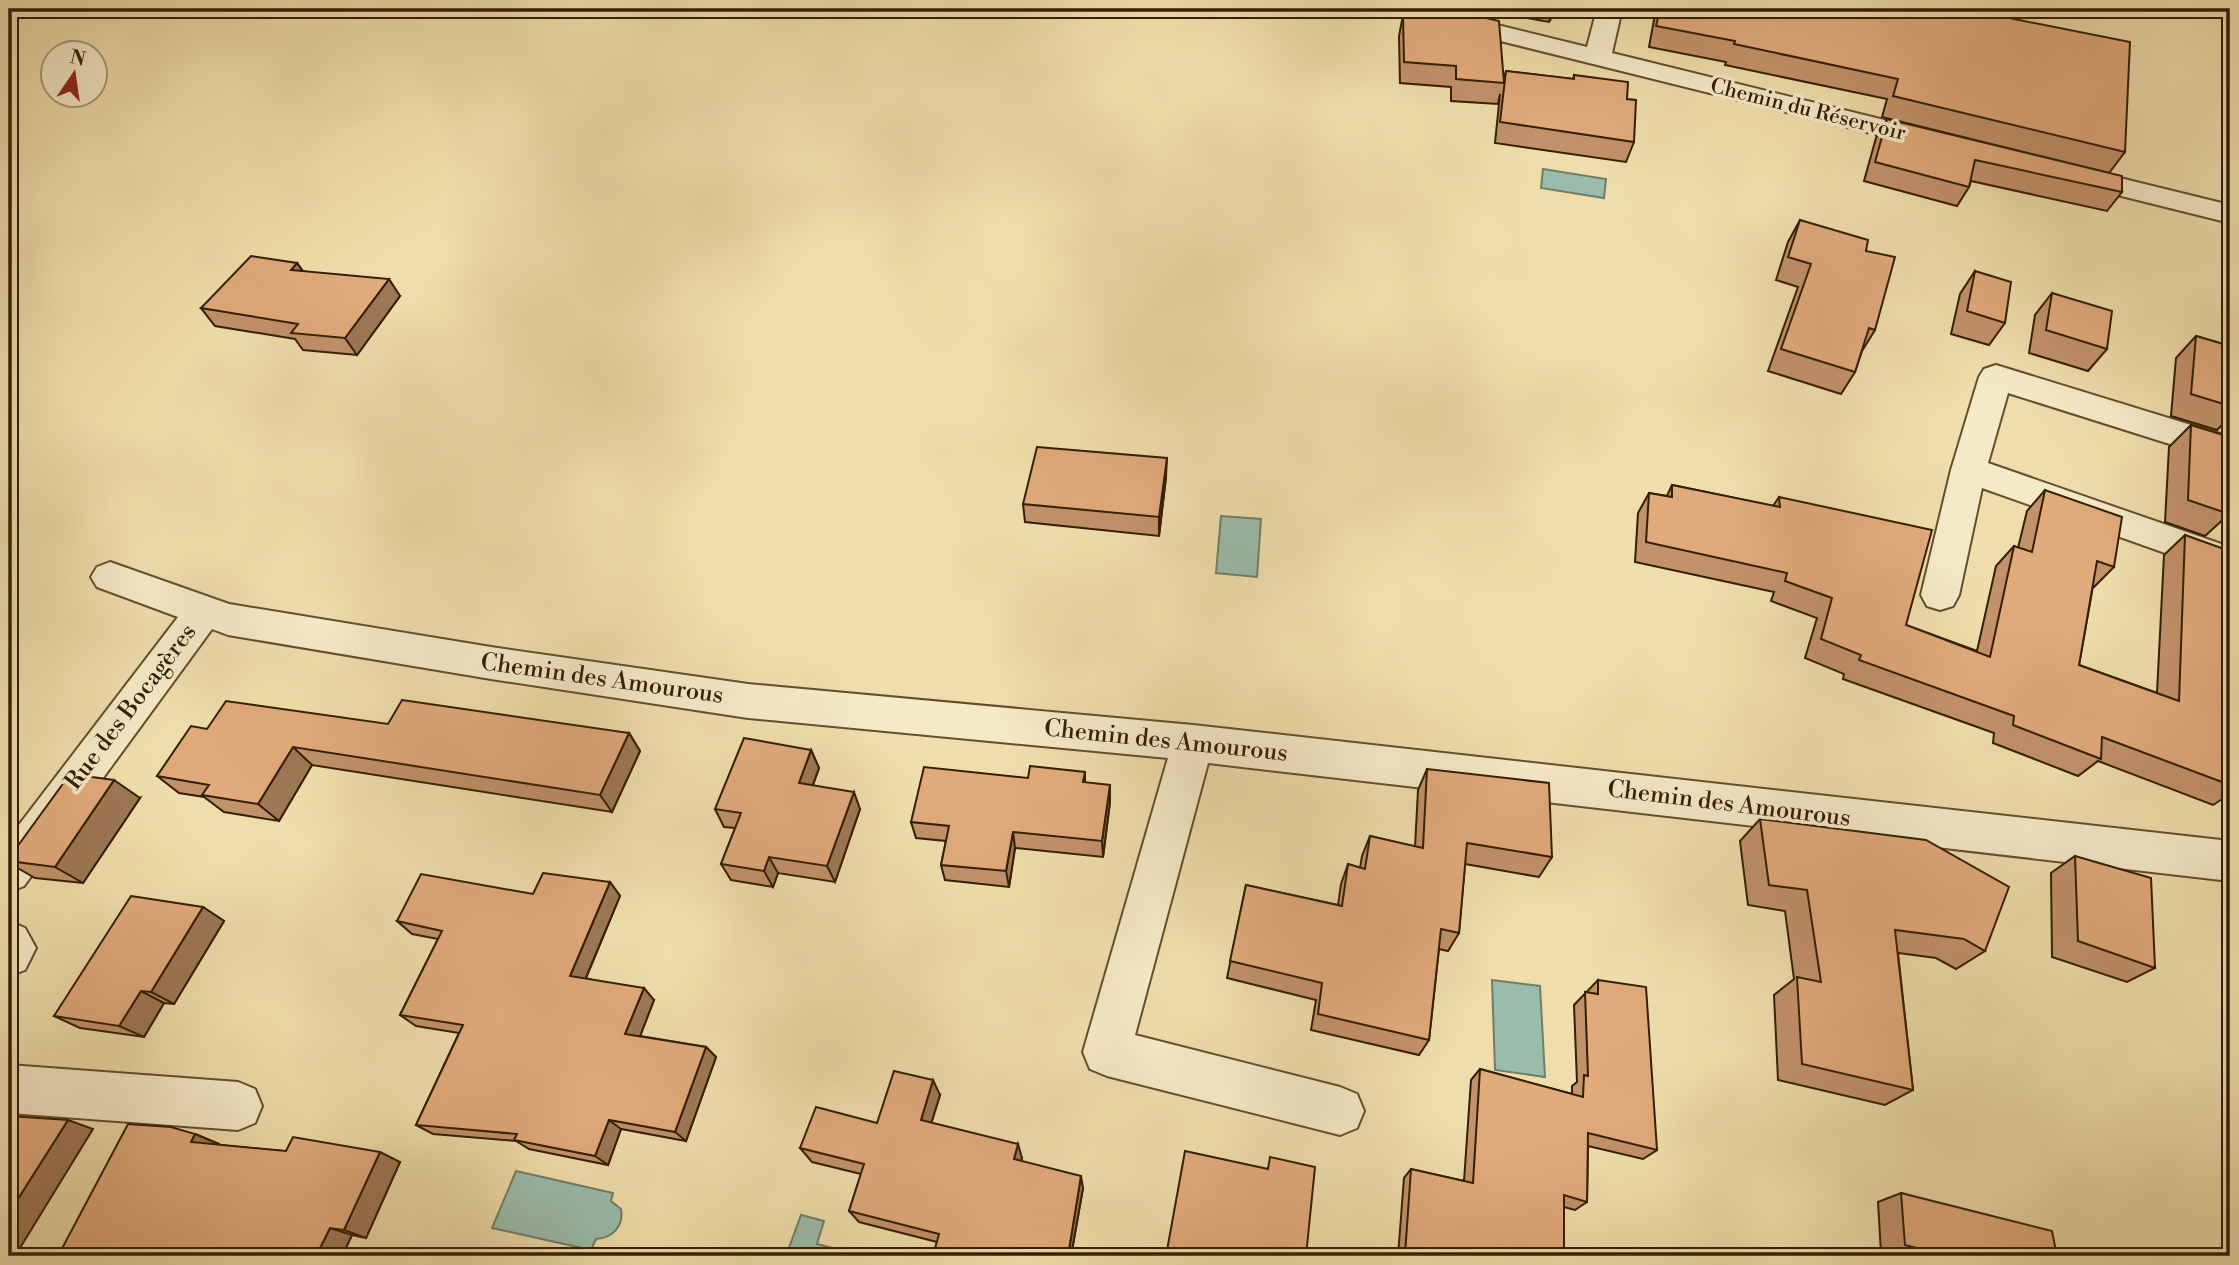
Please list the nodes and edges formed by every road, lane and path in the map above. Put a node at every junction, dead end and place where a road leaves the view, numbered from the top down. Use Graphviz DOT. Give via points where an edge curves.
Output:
graph roads {
  1 [pos="1609,9"];
  2 [pos="1427,16"];
  3 [pos="1598,58"];
  4 [pos="1961,148"];
  5 [pos="2042,168"];
  6 [pos="2230,214"];
  7 [pos="2230,450"];
  8 [pos="1969,470"];
  9 [pos="2230,562"];
  10 [pos="110,577"];
  11 [pos="1940,595"];
  12 [pos="204,611"];
  13 [pos="1193,743"];
  14 [pos="2230,861"];
  15 [pos="9,872"];
  16 [pos="9,943"];
  17 [pos="9,954"];
  18 [pos="9,1089"];
  19 [pos="239,1106"];
  20 [pos="1340,1111"];
  1 -- 3 [label="street"];
  2 -- 3 [label="street, Chemin du Réservoir"];
  3 -- 4 [label="street, Chemin du Réservoir"];
  5 -- 6 [label="street"];
  7 -- 8 [label="street" via="1996,377"];
  8 -- 9 [label="street"];
  8 -- 11 [label="street"];
  10 -- 12 [label="street, Chemin des Amourous"];
  12 -- 13 [label="street, Chemin des Amourous" via="228,619 478,661 748,701"];
  12 -- 15 [label="street, Rue des Bocagères"];
  13 -- 14 [label="street, Chemin des Amourous"];
  13 -- 20 [label="street" via="1107,1052"];
  16 -- 17 [label="street" via="13,948"];
  18 -- 19 [label="street"];
}
